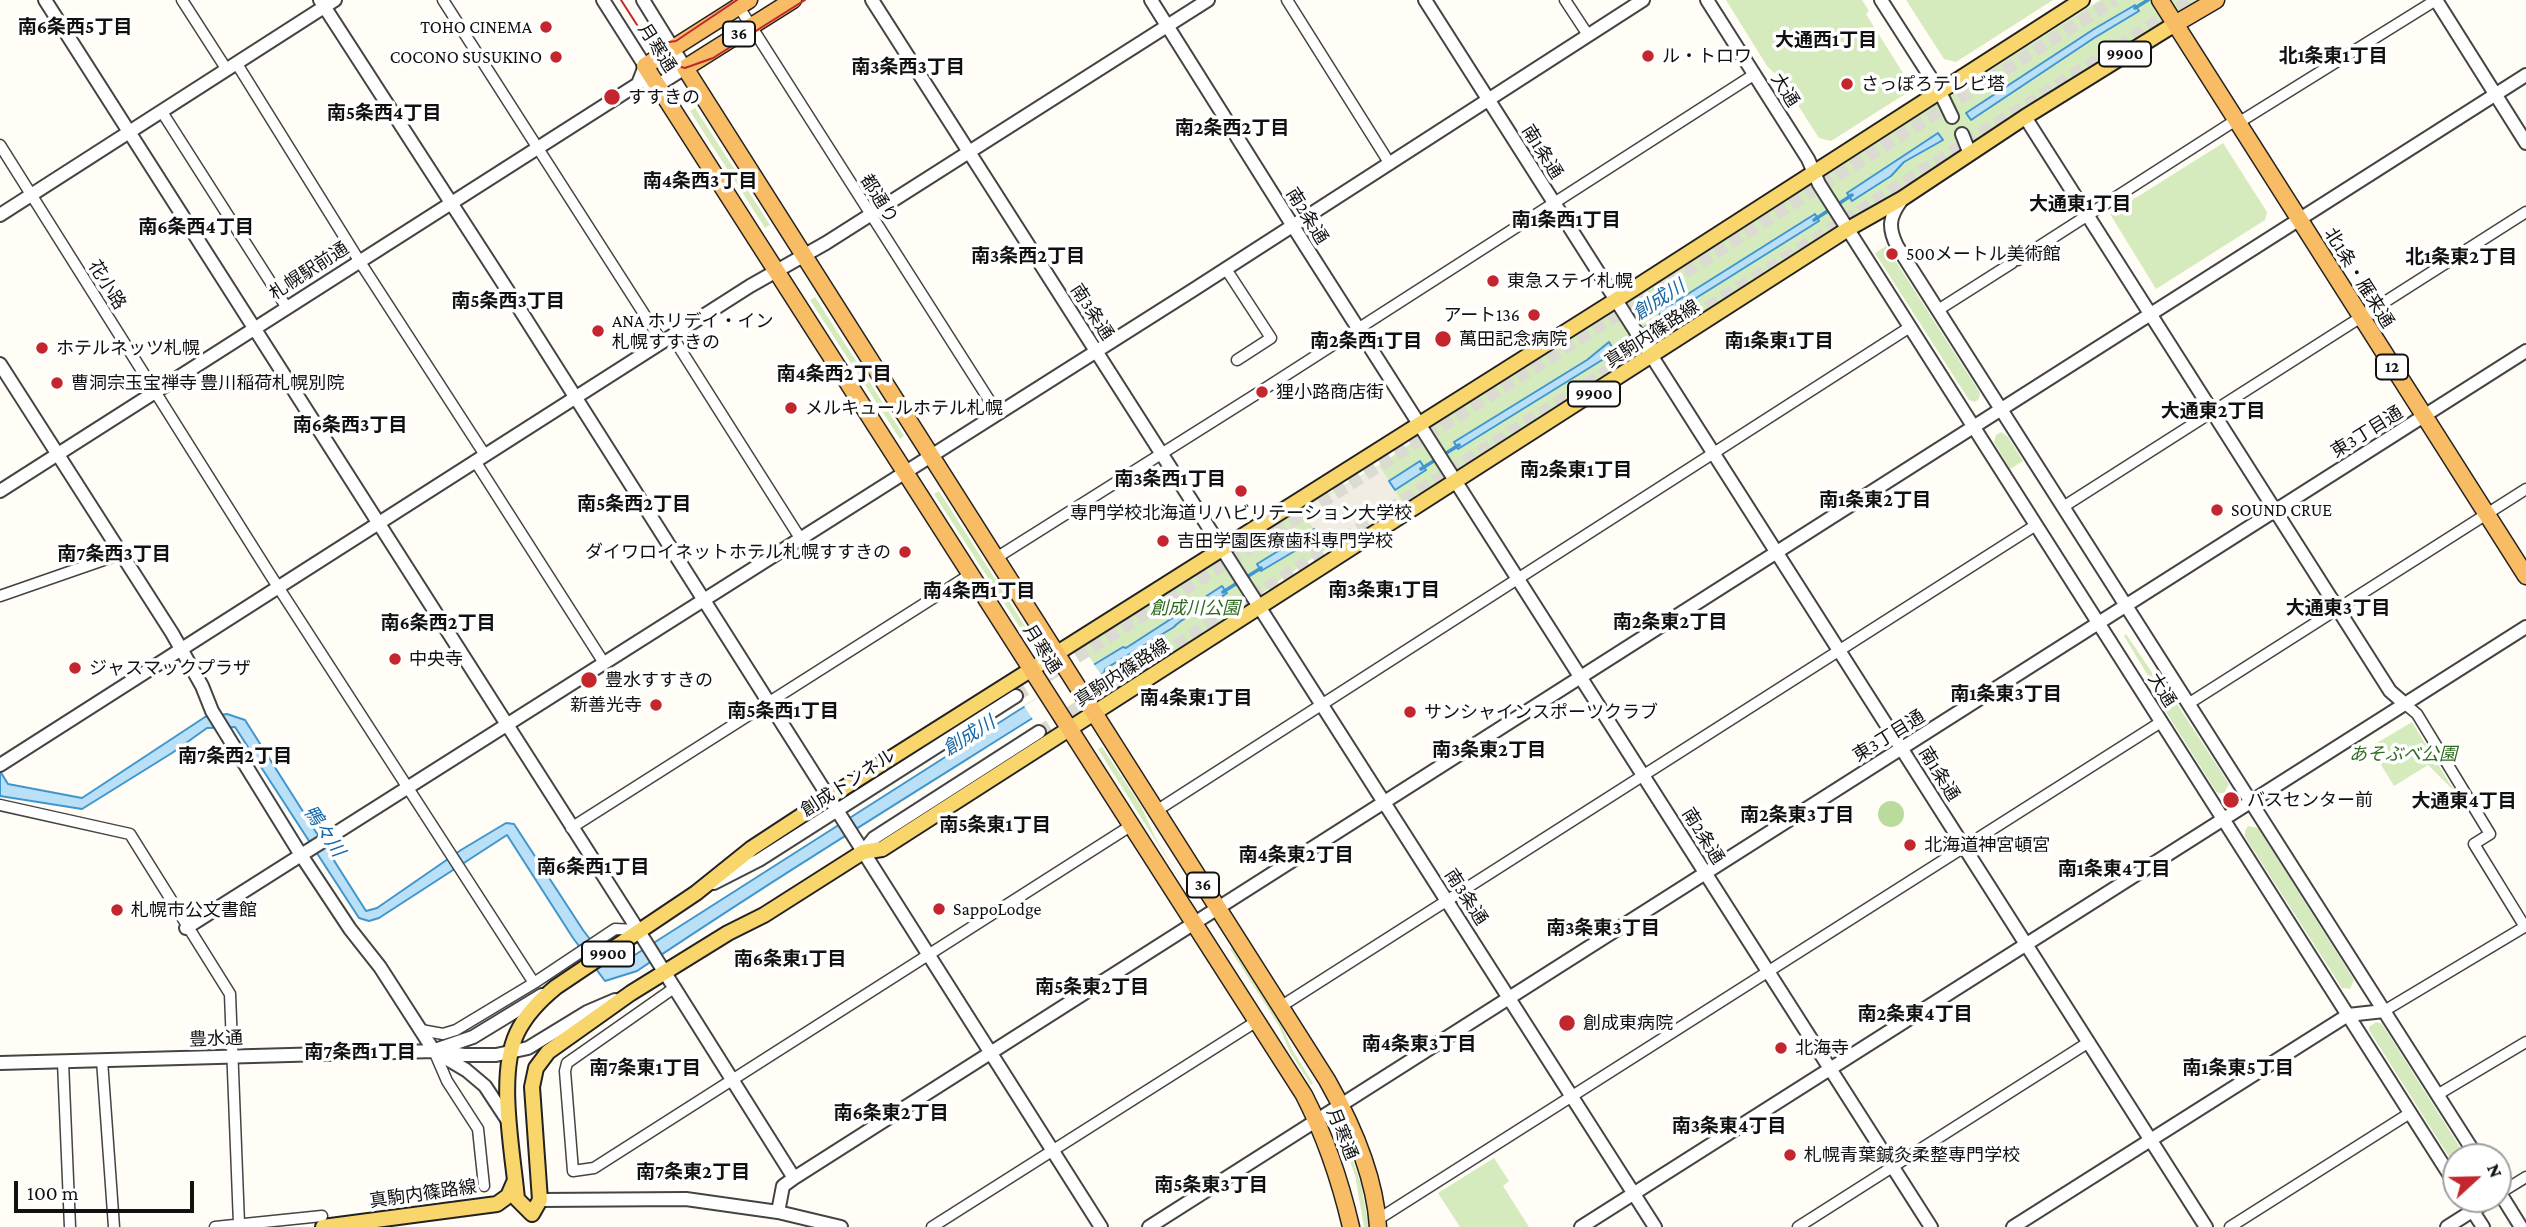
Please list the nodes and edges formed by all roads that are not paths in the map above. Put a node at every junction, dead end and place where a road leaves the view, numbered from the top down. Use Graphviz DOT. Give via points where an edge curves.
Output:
graph roads {
  1 [pos="45,0"];
  2 [pos="182,0"];
  3 [pos="443,0"];
  4 [pos="603,0"];
  5 [pos="643,0"];
  6 [pos="793,0"];
  7 [pos="872,0"];
  8 [pos="1151,0"];
  9 [pos="1208,0"];
  10 [pos="1287,0"];
  11 [pos="1425,0"];
  12 [pos="1565,0"];
  13 [pos="1643,0"];
  14 [pos="1707,0"];
  15 [pos="1881,0"];
  16 [pos="2082,0"];
  17 [pos="2216,0"];
  18 [pos="2436,0"];
  19 [pos="2160,1"];
  20 [pos="327,2"];
  21 [pos="741,2"];
  22 [pos="2175,24"];
  23 [pos="1168,25"];
  24 [pos="751,26"];
  25 [pos="1588,35"];
  26 [pos="673,48"];
  27 [pos="645,66"];
  28 [pos="232,67"];
  29 [pos="685,68"];
  30 [pos="1755,74"];
  31 [pos="2526,75"];
  32 [pos="638,84"];
  33 [pos="658,85"];
  34 [pos="1940,92"];
  35 [pos="2495,94"];
  36 [pos="1488,99"];
  37 [pos="162,112"];
  38 [pos="1952,117"];
  39 [pos="2025,117"];
  40 [pos="2237,122"];
  41 [pos="129,133"];
  42 [pos="1962,134"];
  43 [pos="2526,143"];
  44 [pos="0,145"];
  45 [pos="539,148"];
  46 [pos="969,152"];
  47 [pos="1970,154"];
  48 [pos="1390,164"];
  49 [pos="1814,172"];
  50 [pos="32,195"];
  51 [pos="1903,198"];
  52 [pos="452,203"];
  53 [pos="1553,203"];
  54 [pos="2526,212"];
  55 [pos="0,215"];
  56 [pos="870,215"];
  57 [pos="2087,215"];
  58 [pos="2299,220"];
  59 [pos="1293,226"];
  60 [pos="1848,229"];
  61 [pos="804,255"];
  62 [pos="360,261"];
  63 [pos="1226,269"];
  64 [pos="777,270"];
  65 [pos="1616,300"];
  66 [pos="286,308"];
  67 [pos="1938,310"];
  68 [pos="2150,315"];
  69 [pos="2361,318"];
  70 [pos="1910,327"];
  71 [pos="1357,328"];
  72 [pos="254,329"];
  73 [pos="667,339"];
  74 [pos="1097,351"];
  75 [pos="2526,351"];
  76 [pos="1653,356"];
  77 [pos="1237,360"];
  78 [pos="0,365"];
  79 [pos="156,392"];
  80 [pos="575,398"];
  81 [pos="2000,410"];
  82 [pos="2213,412"];
  83 [pos="998,414"];
  84 [pos="2424,417"];
  85 [pos="1420,424"];
  86 [pos="1973,428"];
  87 [pos="1161,453"];
  88 [pos="57,454"];
  89 [pos="1715,454"];
  90 [pos="931,456"];
  91 [pos="480,458"];
  92 [pos="906,471"];
  93 [pos="1456,482"];
  94 [pos="2526,489"];
  95 [pos="0,491"];
  96 [pos="2063,507"];
  97 [pos="2276,510"];
  98 [pos="2486,514"];
  99 [pos="377,524"];
  100 [pos="2036,525"];
  101 [pos="800,538"];
  102 [pos="1222,548"];
  103 [pos="1777,552"];
  104 [pos="121,554"];
  105 [pos="996,558"];
  106 [pos="971,574"];
  107 [pos="2526,576"];
  108 [pos="1518,579"];
  109 [pos="279,588"];
  110 [pos="0,596"];
  111 [pos="703,600"];
  112 [pos="2125,606"];
  113 [pos="1260,607"];
  114 [pos="2337,608"];
  115 [pos="2098,623"];
  116 [pos="2526,626"];
  117 [pos="181,649"];
  118 [pos="1840,650"];
  119 [pos="1056,653"];
  120 [pos="604,663"];
  121 [pos="1032,669"];
  122 [pos="1581,677"];
  123 [pos="1017,696"];
  124 [pos="767,702"];
  125 [pos="2189,704"];
  126 [pos="2405,704"];
  127 [pos="1322,705"];
  128 [pos="1094,713"];
  129 [pos="2161,722"];
  130 [pos="506,725"];
  131 [pos="1070,729"];
  132 [pos="1039,732"];
  133 [pos="1902,748"];
  134 [pos="0,765"];
  135 [pos="1644,775"];
  136 [pos="408,788"];
  137 [pos="829,798"];
  138 [pos="1384,802"];
  139 [pos="2251,802"];
  140 [pos="0,805"];
  141 [pos="837,811"];
  142 [pos="1156,811"];
  143 [pos="2223,819"];
  144 [pos="1132,825"];
  145 [pos="571,828"];
  146 [pos="1964,846"];
  147 [pos="311,849"];
  148 [pos="863,852"];
  149 [pos="1705,873"];
  150 [pos="695,893"];
  151 [pos="1447,901"];
  152 [pos="1218,908"];
  153 [pos="1194,923"];
  154 [pos="2526,927"];
  155 [pos="186,928"];
  156 [pos="638,930"];
  157 [pos="2026,944"];
  158 [pos="928,955"];
  159 [pos="660,967"];
  160 [pos="1768,971"];
  161 [pos="534,983"];
  162 [pos="556,988"];
  163 [pos="674,988"];
  164 [pos="631,993"];
  165 [pos="1510,998"];
  166 [pos="1280,1007"];
  167 [pos="2384,1011"];
  168 [pos="2348,1015"];
  169 [pos="1257,1021"];
  170 [pos="421,1030"];
  171 [pos="2089,1042"];
  172 [pos="2526,1042"];
  173 [pos="434,1051"];
  174 [pos="510,1052"];
  175 [pos="991,1053"];
  176 [pos="232,1056"];
  177 [pos="102,1060"];
  178 [pos="63,1062"];
  179 [pos="0,1063"];
  180 [pos="1830,1069"];
  181 [pos="732,1080"];
  182 [pos="2437,1095"];
  183 [pos="1572,1096"];
  184 [pos="1341,1104"];
  185 [pos="2410,1113"];
  186 [pos="1317,1120"];
  187 [pos="510,1125"];
  188 [pos="2151,1140"];
  189 [pos="2468,1143"];
  190 [pos="1053,1151"];
  191 [pos="2442,1163"];
  192 [pos="1892,1167"];
  193 [pos="794,1178"];
  194 [pos="515,1179"];
  195 [pos="484,1186"];
  196 [pos="1634,1194"];
  197 [pos="540,1200"];
  198 [pos="778,1212"];
  199 [pos="2469,1213"];
  200 [pos="322,1221"];
  201 [pos="533,1221"];
  202 [pos="1378,1223"];
  203 [pos="239,1224"];
  204 [pos="70,1227"];
  205 [pos="114,1227"];
  206 [pos="215,1227"];
  207 [pos="841,1227"];
  208 [pos="932,1227"];
  209 [pos="1101,1227"];
  210 [pos="1149,1227"];
  211 [pos="1351,1227"];
  212 [pos="1581,1227"];
  213 [pos="1655,1227"];
  214 [pos="1798,1227"];
  215 [pos="1931,1227"];
  216 [pos="2013,1227"];
  217 [pos="2206,1227"];
  218 [pos="2230,1227"];
  219 [pos="2447,1227"];
  1 -- 41 [label="street"];
  2 -- 28 [label="street"];
  3 -- 45 [label="street"];
  4 -- 27 [label="street, 月寒通"];
  5 -- 26 [label="street, 月寒通"];
  6 -- 24 [label="highway, 36"];
  7 -- 46 [label="street, 南3条通"];
  8 -- 23 [label="street, 南2条通"];
  9 -- 23 [label="street"];
  10 -- 48 [label="street"];
  11 -- 36 [label="street, 南1条通"];
  12 -- 25 [label="street"];
  13 -- 25 [label="street"];
  14 -- 30 [label="street, 大通"];
  15 -- 34 [label="street"];
  16 -- 34 [label="main road, 9900"];
  17 -- 22 [label="highway"];
  18 -- 35 [label="street"];
  18 -- 40 [label="street"];
  19 -- 22 [label="highway, 北1条・雁来通 / 12"];
  20 -- 28 [label="street"];
  20 -- 52 [label="street"];
  21 -- 24 [label="street, 都通り"];
  21 -- 26 [label="highway, 36"];
  22 -- 39 [label="main road, 真駒内篠路線 / 9900"];
  22 -- 40 [label="highway, 北1条・雁来通 / 12"];
  23 -- 46 [label="street"];
  23 -- 59 [label="street, 南2条通"];
  24 -- 29 [label="highway, 36"];
  24 -- 56 [label="street, 都通り"];
  25 -- 36 [label="street"];
  26 -- 27 [label="highway, 36"];
  26 -- 29 [label="street, 月寒通"];
  27 -- 32 [label="street"];
  27 -- 33 [label="highway, 月寒通 / 36"];
  28 -- 37 [label="street"];
  28 -- 62 [label="street"];
  29 -- 33 [label="street"];
  29 -- 61 [label="highway, 月寒通 / 36"];
  30 -- 49 [label="street, 大通"];
  30 -- 53 [label="street"];
  31 -- 35 [label="street"];
  32 -- 33 [label="street"];
  32 -- 45 [label="street, 札幌駅前通"];
  33 -- 64 [label="highway, 月寒通 / 36"];
  34 -- 38 [label="street"];
  34 -- 49 [label="main road, 9900"];
  35 -- 43 [label="street"];
  35 -- 58 [label="street"];
  36 -- 48 [label="street"];
  36 -- 53 [label="street, 南1条通"];
  37 -- 41 [label="street"];
  37 -- 66 [label="street"];
  38 -- 42 [label="street"];
  39 -- 47 [label="main road, 真駒内篠路線 / 9900"];
  39 -- 57 [label="street"];
  40 -- 57 [label="street"];
  40 -- 58 [label="highway, 北1条・雁来通 / 12"];
  41 -- 50 [label="street"];
  41 -- 72 [label="street"];
  42 -- 47 [label="street"];
  44 -- 50 [label="street, 花小路"];
  45 -- 52 [label="street, 札幌駅前通"];
  45 -- 73 [label="street"];
  46 -- 56 [label="street"];
  46 -- 74 [label="street, 南3条通"];
  47 -- 51 [label="main road, 真駒内篠路線 / 9900"];
  48 -- 59 [label="street"];
  49 -- 60 [label="street, 大通"];
  49 -- 65 [label="main road, 9900"];
  50 -- 55 [label="street"];
  50 -- 79 [label="street, 花小路"];
  51 -- 60 [label="main road, 真駒内篠路線 / 9900"];
  51 -- 67 [label="street, 大通" via="1892,213 1892,237"];
  52 -- 62 [label="street, 札幌駅前通"];
  52 -- 80 [label="street"];
  53 -- 65 [label="street, 南1条通"];
  53 -- 71 [label="street"];
  54 -- 69 [label="street"];
  56 -- 61 [label="street"];
  56 -- 83 [label="street, 都通り"];
  57 -- 67 [label="street"];
  57 -- 68 [label="street"];
  58 -- 68 [label="street"];
  58 -- 69 [label="highway, 北1条・雁来通 / 12"];
  59 -- 63 [label="street"];
  59 -- 71 [label="street, 南2条通"];
  60 -- 70 [label="street, 大通"];
  60 -- 76 [label="main road, 真駒内篠路線 / 9900"];
  61 -- 64 [label="street"];
  61 -- 90 [label="highway, 月寒通 / 36"];
  62 -- 66 [label="street, 札幌駅前通"];
  62 -- 91 [label="street"];
  63 -- 74 [label="street"];
  63 -- 77 [label="street" via="1271,338"];
  64 -- 73 [label="street"];
  64 -- 92 [label="highway, 月寒通 / 36"];
  65 -- 76 [label="street, 南1条通"];
  65 -- 85 [label="main road, 9900"];
  66 -- 72 [label="street, 札幌駅前通"];
  67 -- 81 [label="street, 大通"];
  68 -- 81 [label="street"];
  68 -- 82 [label="street"];
  69 -- 82 [label="street"];
  69 -- 84 [label="highway, 北1条・雁来通 / 12"];
  70 -- 86 [label="street, 大通"];
  70 -- 89 [label="street"];
  71 -- 85 [label="street, 南2条通"];
  71 -- 87 [label="street"];
  72 -- 79 [label="street, 札幌駅前通"];
  72 -- 99 [label="street"];
  73 -- 80 [label="street"];
  73 -- 101 [label="street"];
  74 -- 83 [label="street"];
  74 -- 87 [label="street, 南3条通"];
  75 -- 84 [label="street, 東3丁目通"];
  76 -- 89 [label="street, 南1条通"];
  76 -- 93 [label="main road, 真駒内篠路線 / 9900"];
  78 -- 88 [label="street"];
  79 -- 88 [label="street, 札幌駅前通"];
  79 -- 109 [label="street, 花小路"];
  80 -- 91 [label="street"];
  80 -- 111 [label="street"];
  81 -- 86 [label="street"];
  81 -- 96 [label="street, 大通"];
  82 -- 96 [label="street"];
  82 -- 97 [label="street"];
  83 -- 90 [label="street"];
  84 -- 97 [label="street, 東3丁目通"];
  84 -- 98 [label="highway, 北1条・雁来通 / 12"];
  85 -- 93 [label="street, 南2条通"];
  85 -- 102 [label="main road, 9900"];
  86 -- 100 [label="street, 大通"];
  86 -- 103 [label="street"];
  87 -- 102 [label="street, 南3条通"];
  87 -- 105 [label="street"];
  88 -- 95 [label="street, 札幌駅前通"];
  88 -- 104 [label="street"];
  89 -- 103 [label="street, 南1条通"];
  89 -- 108 [label="street"];
  90 -- 92 [label="street"];
  90 -- 105 [label="highway, 月寒通 / 36"];
  91 -- 99 [label="street"];
  91 -- 120 [label="street"];
  92 -- 101 [label="street"];
  92 -- 106 [label="highway, 月寒通 / 36"];
  93 -- 108 [label="street, 南2条通"];
  93 -- 113 [label="main road, 真駒内篠路線 / 9900"];
  94 -- 98 [label="street"];
  96 -- 112 [label="street, 大通"];
  97 -- 112 [label="street, 東3丁目通"];
  97 -- 114 [label="street"];
  98 -- 107 [label="highway, 北1条・雁来通 / 12"];
  98 -- 114 [label="street"];
  99 -- 109 [label="street"];
  99 -- 130 [label="street"];
  100 -- 115 [label="street, 大通"];
  100 -- 118 [label="street"];
  101 -- 111 [label="street"];
  102 -- 113 [label="street, 南3条通"];
  102 -- 119 [label="main road, 9900"];
  103 -- 118 [label="street, 南1条通"];
  103 -- 122 [label="street"];
  104 -- 110 [label="street"];
  104 -- 117 [label="street"];
  105 -- 119 [label="highway, 月寒通 / 36"];
  106 -- 121 [label="highway, 月寒通 / 36"];
  106 -- 124 [label="street"];
  108 -- 122 [label="street, 南2条通"];
  108 -- 127 [label="street"];
  109 -- 117 [label="street"];
  109 -- 136 [label="street, 花小路"];
  111 -- 120 [label="street"];
  111 -- 124 [label="street"];
  112 -- 115 [label="street, 東3丁目通"];
  112 -- 125 [label="street, 大通"];
  113 -- 127 [label="street, 南3条通"];
  113 -- 128 [label="main road, 真駒内篠路線 / 9900"];
  114 -- 125 [label="street"];
  114 -- 126 [label="street" via="2390,691"];
  115 -- 129 [label="street, 大通"];
  115 -- 133 [label="street, 東3丁目通"];
  116 -- 126 [label="street"];
  117 -- 134 [label="street"];
  117 -- 147 [label="street" via="222,729"];
  118 -- 133 [label="street, 南1条通"];
  118 -- 135 [label="street"];
  119 -- 121 [label="main road, 9900"];
  119 -- 128 [label="highway, 月寒通 / 36"];
  120 -- 130 [label="street"];
  121 -- 131 [label="highway, 月寒通 / 36"];
  121 -- 137 [label="main road, 9900"];
  122 -- 135 [label="street, 南2条通"];
  122 -- 138 [label="street"];
  123 -- 141 [label="street, 創成トンネル"];
  124 -- 137 [label="street"];
  124 -- 145 [label="street"];
  125 -- 139 [label="street, 大通"];
  126 -- 139 [label="street"];
  126 -- 154 [label="street" via="2417,714 2490,835 2474,844"];
  127 -- 138 [label="street, 南3条通"];
  127 -- 142 [label="street"];
  128 -- 131 [label="main road, 真駒内篠路線 / 9900"];
  128 -- 142 [label="highway, 月寒通 / 36"];
  129 -- 143 [label="street, 大通"];
  129 -- 146 [label="street"];
  130 -- 136 [label="street"];
  130 -- 145 [label="street"];
  131 -- 144 [label="highway, 月寒通 / 36"];
  131 -- 148 [label="main road, 真駒内篠路線 / 9900" via="882,849"];
  132 -- 148 [label="street" via="874,838"];
  133 -- 146 [label="street, 南1条通"];
  133 -- 149 [label="street, 東3丁目通"];
  135 -- 149 [label="street, 南2条通"];
  135 -- 151 [label="street"];
  136 -- 147 [label="street"];
  136 -- 161 [label="street, 花小路"];
  137 -- 141 [label="street"];
  137 -- 150 [label="main road, 9900" via="752,848"];
  138 -- 151 [label="street, 南3条通"];
  138 -- 152 [label="street"];
  139 -- 143 [label="street"];
  139 -- 167 [label="street, 大通"];
  140 -- 155 [label="street" via="130,834"];
  141 -- 148 [label="street"];
  141 -- 150 [label="street, 創成トンネル"];
  142 -- 152 [label="highway, 月寒通 / 36"];
  143 -- 157 [label="street"];
  143 -- 168 [label="street, 大通"];
  144 -- 153 [label="highway, 月寒通 / 36"];
  144 -- 158 [label="street"];
  145 -- 156 [label="street"];
  146 -- 157 [label="street, 南1条通"];
  146 -- 160 [label="street"];
  147 -- 155 [label="street"];
  147 -- 170 [label="street" via="350,929"];
  148 -- 158 [label="street"];
  148 -- 159 [label="main road, 真駒内篠路線 / 9900" via="764,915"];
  149 -- 160 [label="street, 南2条通"];
  149 -- 165 [label="street, 東3丁目通"];
  150 -- 156 [label="main road, 9900"];
  151 -- 165 [label="street, 南3条通"];
  151 -- 166 [label="street"];
  152 -- 153 [label="street"];
  152 -- 166 [label="highway, 月寒通 / 36"];
  153 -- 169 [label="highway, 月寒通 / 36"];
  153 -- 175 [label="street"];
  154 -- 167 [label="street"];
  155 -- 176 [label="street" via="230,994"];
  156 -- 159 [label="street"];
  156 -- 161 [label="street" via="615,929"];
  156 -- 162 [label="main road, 9900"];
  157 -- 171 [label="street, 南1条通"];
  157 -- 180 [label="street"];
  158 -- 175 [label="street"];
  158 -- 181 [label="street"];
  159 -- 163 [label="street"];
  159 -- 164 [label="main road, 真駒内篠路線 / 9900"];
  160 -- 180 [label="street, 南2条通"];
  160 -- 183 [label="street"];
  161 -- 170 [label="street" via="456,1030 443,1034"];
  162 -- 173 [label="street" via="473,1037"];
  162 -- 174 [label="main road, 9900" via="524,1021"];
  163 -- 181 [label="street"];
  163 -- 181 [label="street" via="567,1063 573,1171 594,1168"];
  164 -- 174 [label="street" via="587,1012 535,1045"];
  164 -- 197 [label="main road, 真駒内篠路線 / 9900" via="554,1046 536,1068 532,1099"];
  165 -- 183 [label="street, 南3条通"];
  165 -- 184 [label="street, 東3丁目通"];
  166 -- 184 [label="highway, 月寒通 / 36"];
  167 -- 168 [label="street"];
  167 -- 182 [label="street, 大通"];
  168 -- 185 [label="street, 大通"];
  168 -- 188 [label="street"];
  169 -- 186 [label="highway, 月寒通 / 36"];
  169 -- 190 [label="street"];
  170 -- 173 [label="street"];
  171 -- 188 [label="street, 南1条通"];
  171 -- 192 [label="street"];
  172 -- 182 [label="street"];
  173 -- 174 [label="street" via="464,1055"];
  173 -- 176 [label="street, 豊水通"];
  173 -- 187 [label="street" via="485,1086"];
  173 -- 195 [label="street" via="478,1129"];
  174 -- 187 [label="main road, 9900"];
  175 -- 190 [label="street"];
  175 -- 193 [label="street"];
  176 -- 177 [label="street, 豊水通"];
  176 -- 203 [label="street"];
  177 -- 178 [label="street, 豊水通"];
  177 -- 205 [label="street"];
  178 -- 179 [label="street, 豊水通"];
  178 -- 204 [label="street"];
  180 -- 192 [label="street, 南2条通"];
  180 -- 196 [label="street"];
  181 -- 193 [label="street"];
  182 -- 189 [label="street, 大通"];
  183 -- 196 [label="street, 南3条通"];
  183 -- 202 [label="street"];
  184 -- 186 [label="street, 東3丁目通"];
  184 -- 202 [label="highway, 月寒通 / 36" via="1368,1175"];
  185 -- 191 [label="street, 大通"];
  185 -- 218 [label="street"];
  186 -- 210 [label="street, 東3丁目通"];
  186 -- 211 [label="highway, 月寒通 / 36" via="1342,1186"];
  187 -- 194 [label="main road, 9900"];
  188 -- 216 [label="street"];
  188 -- 217 [label="street, 南1条通"];
  190 -- 208 [label="street"];
  190 -- 209 [label="street"];
  192 -- 214 [label="street"];
  192 -- 215 [label="street, 南2条通"];
  193 -- 198 [label="street" via="783,1186"];
  194 -- 200 [label="main road, 真駒内篠路線" via="508,1196 497,1204"];
  194 -- 201 [label="main road, 9900" via="517,1199"];
  196 -- 212 [label="street"];
  196 -- 213 [label="street, 南3条通"];
  197 -- 198 [label="street" via="686,1199"];
  197 -- 201 [label="main road, 9900"];
  198 -- 207 [label="street"];
  199 -- 219 [label="street"];
  200 -- 203 [label="street"];
  203 -- 206 [label="street"];
}
